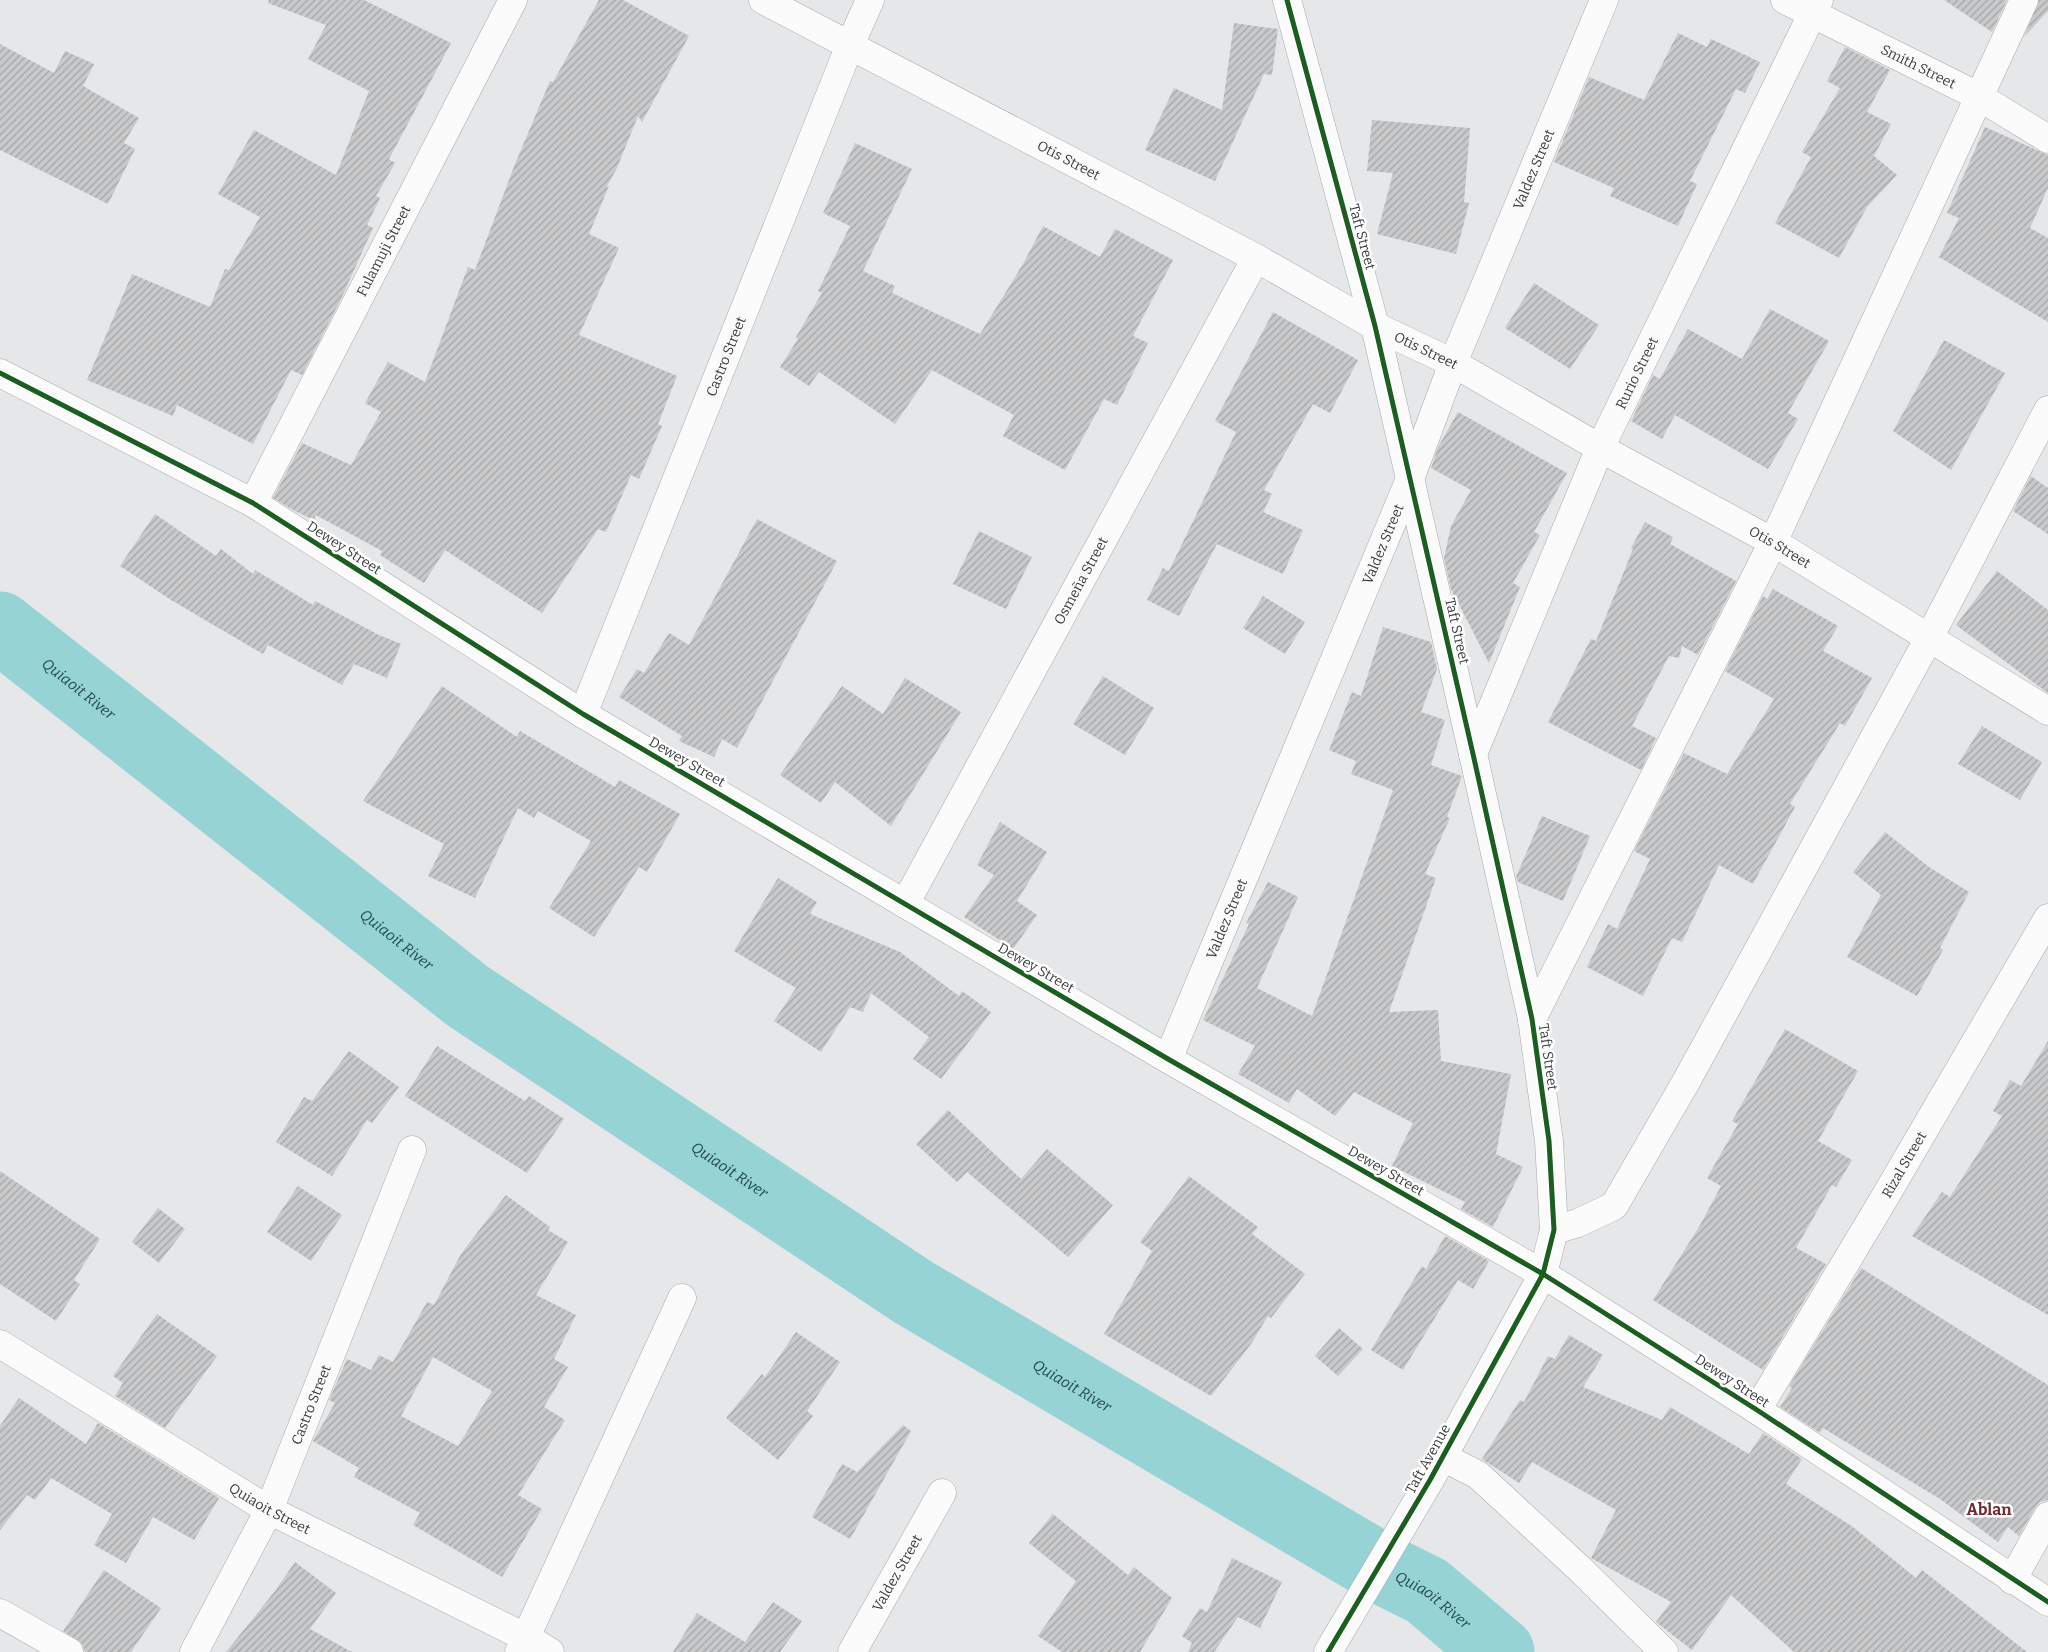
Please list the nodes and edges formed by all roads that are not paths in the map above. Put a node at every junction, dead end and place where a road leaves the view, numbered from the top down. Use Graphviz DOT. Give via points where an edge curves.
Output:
graph roads {
  1 [pos="513,0"];
  2 [pos="763,0"];
  3 [pos="870,0"];
  4 [pos="1287,0"];
  5 [pos="1604,0"];
  6 [pos="1785,0"];
  7 [pos="2024,0"];
  8 [pos="1816,7"];
  9 [pos="850,45"];
  10 [pos="1978,96"];
  11 [pos="2048,139"];
  12 [pos="1256,258"];
  13 [pos="1375,326"];
  14 [pos="1453,363"];
  15 [pos="0,373"];
  16 [pos="2048,410"];
  17 [pos="1600,448"];
  18 [pos="1410,478"];
  19 [pos="253,503"];
  20 [pos="1773,542"];
  21 [pos="1929,638"];
  22 [pos="2048,711"];
  23 [pos="583,714"];
  24 [pos="1473,754"];
  25 [pos="905,904"];
  26 [pos="2048,918"];
  27 [pos="1532,1020"];
  28 [pos="1168,1059"];
  29 [pos="412,1150"];
  30 [pos="1554,1230"];
  31 [pos="1543,1274"];
  32 [pos="682,1298"];
  33 [pos="0,1344"];
  34 [pos="1757,1410"];
  35 [pos="1436,1469"];
  36 [pos="942,1493"];
  37 [pos="269,1510"];
  38 [pos="2048,1516"];
  39 [pos="2012,1580"];
  40 [pos="2048,1602"];
  41 [pos="0,1613"];
  42 [pos="523,1645"];
  43 [pos="69,1652"];
  44 [pos="194,1652"];
  45 [pos="550,1652"];
  46 [pos="852,1652"];
  47 [pos="1328,1652"];
  48 [pos="1664,1652"];
  1 -- 19 [label="street, Fulamuji Street"];
  2 -- 9 [label="street, Otis Street"];
  3 -- 9 [label="street, Castro Street"];
  4 -- 13 [label="street, Taft Street"];
  5 -- 14 [label="street, Valdez Street"];
  6 -- 8 [label="street, Smith Street"];
  7 -- 10 [label="street"];
  8 -- 10 [label="street, Smith Street"];
  8 -- 17 [label="street, Rurio Street"];
  9 -- 12 [label="street, Otis Street"];
  9 -- 23 [label="street, Castro Street"];
  10 -- 11 [label="street, Smith Street"];
  10 -- 20 [label="street"];
  12 -- 13 [label="street, Otis Street"];
  12 -- 25 [label="street, Osmeña Street"];
  13 -- 14 [label="street, Otis Street"];
  13 -- 18 [label="street, Taft Street"];
  14 -- 17 [label="street, Otis Street"];
  14 -- 18 [label="street, Valdez Street"];
  15 -- 19 [label="street, Dewey Street"];
  16 -- 21 [label="street"];
  17 -- 20 [label="street, Otis Street"];
  17 -- 24 [label="street, Rurio Street"];
  18 -- 24 [label="street, Taft Street"];
  18 -- 28 [label="street, Valdez Street"];
  19 -- 23 [label="street, Dewey Street"];
  20 -- 21 [label="street, Otis Street"];
  20 -- 27 [label="street"];
  21 -- 22 [label="street, Otis Street"];
  21 -- 30 [label="street" via="1614,1206"];
  23 -- 25 [label="street, Dewey Street"];
  24 -- 27 [label="street, Taft Street"];
  25 -- 28 [label="street, Dewey Street"];
  26 -- 34 [label="street, Rizal Street"];
  27 -- 30 [label="street, Taft Street" via="1549,1141"];
  28 -- 31 [label="street, Dewey Street"];
  29 -- 37 [label="street, Castro Street"];
  30 -- 31 [label="street, Taft Street"];
  31 -- 34 [label="street, Dewey Street"];
  31 -- 35 [label="street, Taft Avenue"];
  32 -- 42 [label="street"];
  33 -- 37 [label="street, Quiaoit Street"];
  34 -- 39 [label="street, Dewey Street"];
  35 -- 47 [label="street, Taft Avenue"];
  35 -- 48 [label="street" via="1478,1475"];
  36 -- 46 [label="street, Valdez Street"];
  37 -- 42 [label="street, Quiaoit Street"];
  37 -- 44 [label="street, Castro Street"];
  38 -- 39 [label="street"];
  39 -- 40 [label="street, Dewey Street"];
  41 -- 43 [label="street"];
  42 -- 45 [label="street, Quiaoit Street"];
}
